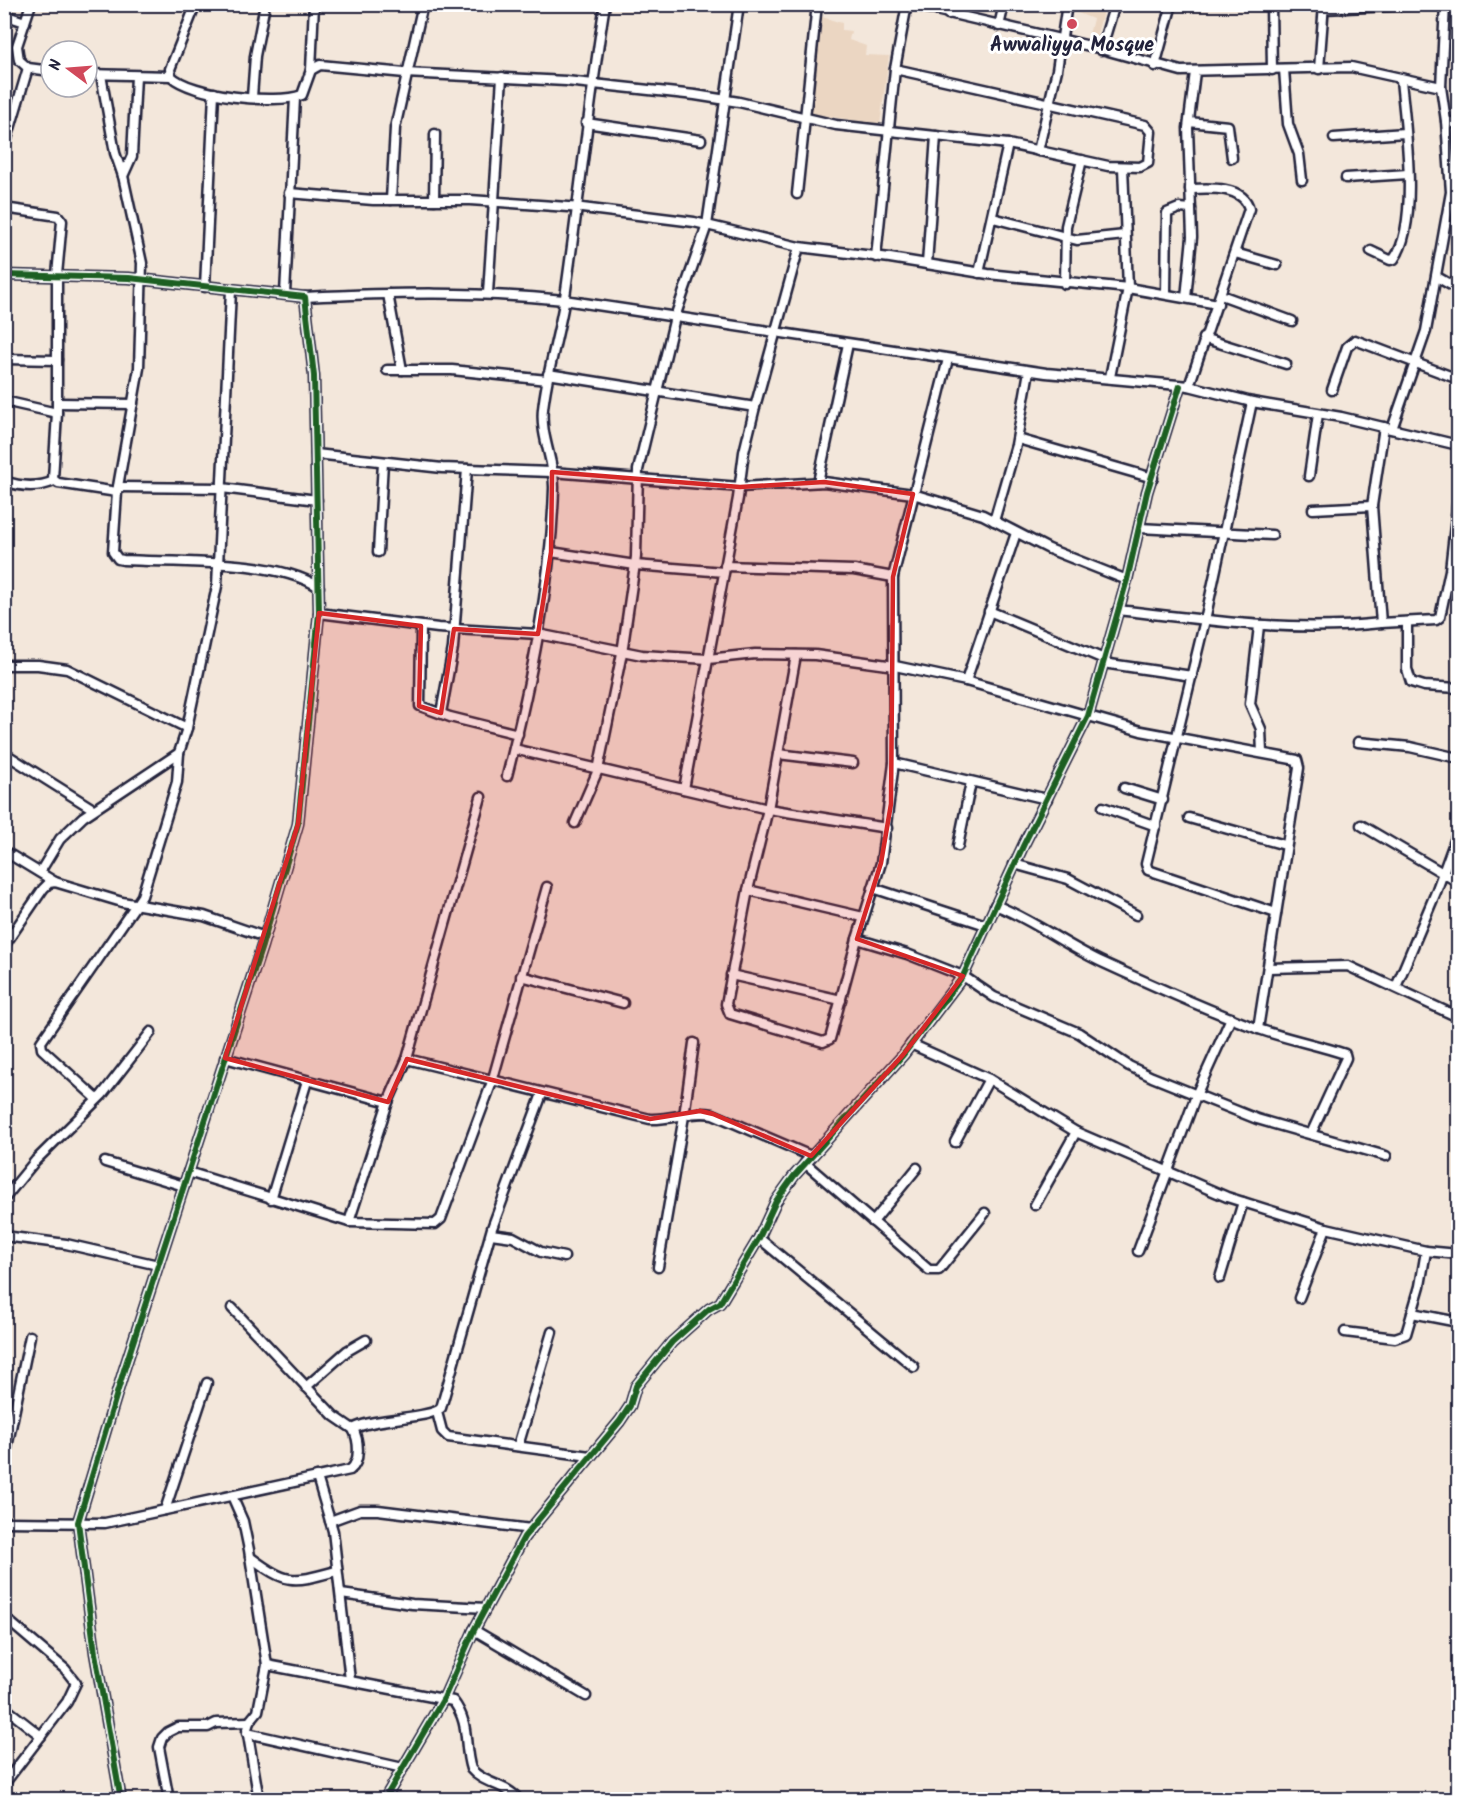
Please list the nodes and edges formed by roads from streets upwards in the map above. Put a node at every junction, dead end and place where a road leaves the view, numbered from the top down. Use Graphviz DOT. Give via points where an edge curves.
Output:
graph roads {
  1 [pos="31,4"];
  2 [pos="196,4"];
  3 [pos="265,4"];
  4 [pos="314,4"];
  5 [pos="423,4"];
  6 [pos="605,4"];
  7 [pos="739,4"];
  8 [pos="817,4"];
  9 [pos="909,4"];
  10 [pos="1004,4"];
  11 [pos="1067,4"];
  12 [pos="1115,4"];
  13 [pos="1172,4"];
  14 [pos="1270,4"];
  15 [pos="1434,4"];
  16 [pos="1445,4"];
  17 [pos="1324,7"];
  18 [pos="949,9"];
  19 [pos="4,15"];
  20 [pos="25,22"];
  21 [pos="999,26"];
  22 [pos="1060,40"];
  23 [pos="1101,50"];
  24 [pos="1155,66"];
  25 [pos="28,68"];
  26 [pos="39,69"];
  27 [pos="895,69"];
  28 [pos="1284,69"];
  29 [pos="1319,69"];
  30 [pos="311,70"];
  31 [pos="1272,70"];
  32 [pos="1195,72"];
  33 [pos="405,73"];
  34 [pos="101,75"];
  35 [pos="136,76"];
  36 [pos="171,76"];
  37 [pos="502,77"];
  38 [pos="1401,80"];
  39 [pos="592,84"];
  40 [pos="1441,87"];
  41 [pos="214,93"];
  42 [pos="252,97"];
  43 [pos="295,98"];
  44 [pos="723,99"];
  45 [pos="1049,104"];
  46 [pos="805,118"];
  47 [pos="1446,121"];
  48 [pos="1189,122"];
  49 [pos="586,123"];
  50 [pos="1458,124"];
  51 [pos="887,131"];
  52 [pos="1405,133"];
  53 [pos="435,134"];
  54 [pos="936,136"];
  55 [pos="1334,138"];
  56 [pos="701,140"];
  57 [pos="1008,144"];
  58 [pos="4,149"];
  59 [pos="1038,151"];
  60 [pos="1232,158"];
  61 [pos="1082,160"];
  62 [pos="1123,167"];
  63 [pos="1408,174"];
  64 [pos="123,176"];
  65 [pos="1346,178"];
  66 [pos="1302,180"];
  67 [pos="1190,189"];
  68 [pos="289,193"];
  69 [pos="796,194"];
  70 [pos="392,200"];
  71 [pos="434,200"];
  72 [pos="494,201"];
  73 [pos="1449,203"];
  74 [pos="1458,207"];
  75 [pos="4,208"];
  76 [pos="576,208"];
  77 [pos="1191,209"];
  78 [pos="993,218"];
  79 [pos="706,225"];
  80 [pos="1125,235"];
  81 [pos="1065,238"];
  82 [pos="799,247"];
  83 [pos="1371,251"];
  84 [pos="1235,253"];
  85 [pos="876,257"];
  86 [pos="927,264"];
  87 [pos="1277,265"];
  88 [pos="979,273"];
  89 [pos="4,275"];
  90 [pos="57,275"];
  91 [pos="1437,277"];
  92 [pos="142,279"];
  93 [pos="1065,284"];
  94 [pos="205,287"];
  95 [pos="1128,288"];
  96 [pos="1458,289"];
  97 [pos="231,290"];
  98 [pos="488,293"];
  99 [pos="285,294"];
  100 [pos="388,294"];
  101 [pos="1166,294"];
  102 [pos="305,297"];
  103 [pos="1186,298"];
  104 [pos="1219,299"];
  105 [pos="564,300"];
  106 [pos="675,317"];
  107 [pos="1292,321"];
  108 [pos="776,334"];
  109 [pos="1203,338"];
  110 [pos="848,344"];
  111 [pos="4,359"];
  112 [pos="948,359"];
  113 [pos="57,360"];
  114 [pos="1415,361"];
  115 [pos="1286,363"];
  116 [pos="387,370"];
  117 [pos="402,370"];
  118 [pos="1029,370"];
  119 [pos="548,377"];
  120 [pos="1110,377"];
  121 [pos="1458,379"];
  122 [pos="1184,386"];
  123 [pos="1332,390"];
  124 [pos="655,392"];
  125 [pos="4,401"];
  126 [pos="1252,402"];
  127 [pos="57,403"];
  128 [pos="134,404"];
  129 [pos="755,407"];
  130 [pos="57,413"];
  131 [pos="1318,414"];
  132 [pos="1388,428"];
  133 [pos="1018,439"];
  134 [pos="1458,445"];
  135 [pos="316,454"];
  136 [pos="383,462"];
  137 [pos="467,469"];
  138 [pos="552,472"];
  139 [pos="1309,476"];
  140 [pos="638,478"];
  141 [pos="1153,478"];
  142 [pos="4,481"];
  143 [pos="54,481"];
  144 [pos="818,482"];
  145 [pos="740,487"];
  146 [pos="222,488"];
  147 [pos="117,490"];
  148 [pos="913,494"];
  149 [pos="1458,498"];
  150 [pos="317,500"];
  151 [pos="1372,506"];
  152 [pos="1313,509"];
  153 [pos="994,521"];
  154 [pos="1139,528"];
  155 [pos="1016,533"];
  156 [pos="1223,533"];
  157 [pos="1272,535"];
  158 [pos="378,552"];
  159 [pos="551,552"];
  160 [pos="218,564"];
  161 [pos="635,565"];
  162 [pos="725,569"];
  163 [pos="893,577"];
  164 [pos="1127,580"];
  165 [pos="319,587"];
  166 [pos="1118,610"];
  167 [pos="989,611"];
  168 [pos="319,613"];
  169 [pos="1205,620"];
  170 [pos="1407,622"];
  171 [pos="1381,623"];
  172 [pos="421,626"];
  173 [pos="1259,626"];
  174 [pos="454,629"];
  175 [pos="538,634"];
  176 [pos="622,653"];
  177 [pos="796,656"];
  178 [pos="708,659"];
  179 [pos="1104,661"];
  180 [pos="4,665"];
  181 [pos="895,666"];
  182 [pos="1192,676"];
  183 [pos="966,681"];
  184 [pos="1458,688"];
  185 [pos="441,713"];
  186 [pos="1088,716"];
  187 [pos="186,728"];
  188 [pos="518,734"];
  189 [pos="1178,737"];
  190 [pos="1358,742"];
  191 [pos="514,749"];
  192 [pos="4,753"];
  193 [pos="179,753"];
  194 [pos="778,753"];
  195 [pos="1262,753"];
  196 [pos="1458,758"];
  197 [pos="853,763"];
  198 [pos="894,763"];
  199 [pos="598,770"];
  200 [pos="507,776"];
  201 [pos="971,782"];
  202 [pos="1124,788"];
  203 [pos="684,789"];
  204 [pos="481,797"];
  205 [pos="1047,799"];
  206 [pos="1163,800"];
  207 [pos="1103,807"];
  208 [pos="93,809"];
  209 [pos="768,809"];
  210 [pos="1189,818"];
  211 [pos="575,823"];
  212 [pos="1361,825"];
  213 [pos="1156,826"];
  214 [pos="887,828"];
  215 [pos="1458,832"];
  216 [pos="958,846"];
  217 [pos="1285,846"];
  218 [pos="4,850"];
  219 [pos="1014,864"];
  220 [pos="40,872"];
  221 [pos="1442,875"];
  222 [pos="55,882"];
  223 [pos="1458,882"];
  224 [pos="547,887"];
  225 [pos="873,888"];
  226 [pos="748,890"];
  227 [pos="138,904"];
  228 [pos="995,905"];
  229 [pos="1276,913"];
  230 [pos="1136,915"];
  231 [pos="863,917"];
  232 [pos="986,925"];
  233 [pos="265,937"];
  234 [pos="857,939"];
  235 [pos="4,946"];
  236 [pos="1268,968"];
  237 [pos="731,975"];
  238 [pos="521,976"];
  239 [pos="963,976"];
  240 [pos="1396,987"];
  241 [pos="841,1000"];
  242 [pos="623,1003"];
  243 [pos="1458,1017"];
  244 [pos="1231,1018"];
  245 [pos="1258,1029"];
  246 [pos="151,1032"];
  247 [pos="694,1043"];
  248 [pos="911,1044"];
  249 [pos="225,1058"];
  250 [pos="407,1059"];
  251 [pos="989,1079"];
  252 [pos="307,1081"];
  253 [pos="492,1082"];
  254 [pos="1197,1093"];
  255 [pos="542,1094"];
  256 [pos="97,1099"];
  257 [pos="388,1102"];
  258 [pos="684,1116"];
  259 [pos="1076,1132"];
  260 [pos="1311,1134"];
  261 [pos="955,1142"];
  262 [pos="1386,1156"];
  263 [pos="808,1159"];
  264 [pos="105,1162"];
  265 [pos="917,1168"];
  266 [pos="188,1172"];
  267 [pos="1166,1172"];
  268 [pos="184,1186"];
  269 [pos="4,1199"];
  270 [pos="271,1199"];
  271 [pos="1243,1202"];
  272 [pos="1035,1204"];
  273 [pos="985,1213"];
  274 [pos="349,1222"];
  275 [pos="873,1222"];
  276 [pos="1326,1228"];
  277 [pos="491,1233"];
  278 [pos="4,1236"];
  279 [pos="759,1238"];
  280 [pos="1138,1251"];
  281 [pos="1426,1251"];
  282 [pos="1458,1254"];
  283 [pos="564,1257"];
  284 [pos="158,1265"];
  285 [pos="658,1267"];
  286 [pos="1220,1278"];
  287 [pos="1299,1298"];
  288 [pos="232,1308"];
  289 [pos="1412,1313"];
  290 [pos="1458,1322"];
  291 [pos="552,1332"];
  292 [pos="1345,1332"];
  293 [pos="30,1336"];
  294 [pos="366,1340"];
  295 [pos="914,1367"];
  296 [pos="207,1383"];
  297 [pos="306,1387"];
  298 [pos="437,1412"];
  299 [pos="353,1428"];
  300 [pos="7,1435"];
  301 [pos="518,1446"];
  302 [pos="590,1456"];
  303 [pos="4,1462"];
  304 [pos="317,1477"];
  305 [pos="232,1496"];
  306 [pos="165,1510"];
  307 [pos="330,1521"];
  308 [pos="4,1522"];
  309 [pos="78,1522"];
  310 [pos="531,1529"];
  311 [pos="250,1557"];
  312 [pos="336,1571"];
  313 [pos="341,1594"];
  314 [pos="486,1608"];
  315 [pos="4,1617"];
  316 [pos="474,1630"];
  317 [pos="267,1665"];
  318 [pos="350,1680"];
  319 [pos="586,1696"];
  320 [pos="444,1698"];
  321 [pos="4,1707"];
  322 [pos="249,1722"];
  323 [pos="247,1733"];
  324 [pos="41,1737"];
  325 [pos="403,1768"];
  326 [pos="4,1784"];
  327 [pos="121,1800"];
  328 [pos="169,1800"];
  329 [pos="259,1800"];
  330 [pos="384,1800"];
  331 [pos="519,1800"];
  1 -- 20 [label="street"];
  2 -- 36 [label="street" via="170,69"];
  3 -- 42 [label="street"];
  4 -- 30 [label="street"];
  5 -- 33 [label="street"];
  6 -- 39 [label="street"];
  7 -- 44 [label="street"];
  8 -- 46 [label="street"];
  9 -- 18 [label="street"];
  9 -- 27 [label="street"];
  10 -- 21 [label="street"];
  11 -- 22 [label="street"];
  12 -- 23 [label="street"];
  13 -- 24 [label="street"];
  14 -- 31 [label="street"];
  15 -- 17 [label="street"];
  16 -- 40 [label="street"];
  17 -- 29 [label="street"];
  18 -- 21 [label="street"];
  19 -- 20 [label="street"];
  20 -- 25 [label="street" via="17,46 18,57"];
  21 -- 22 [label="street"];
  22 -- 23 [label="street"];
  22 -- 45 [label="street"];
  23 -- 24 [label="street"];
  24 -- 32 [label="street"];
  25 -- 26 [label="street"];
  25 -- 58 [label="street"];
  27 -- 45 [label="street"];
  27 -- 51 [label="street"];
  28 -- 29 [label="street"];
  28 -- 31 [label="street"];
  28 -- 66 [label="street" via="1288,124 1299,154"];
  29 -- 38 [label="street" via="1360,68"];
  30 -- 33 [label="street" via="333,65"];
  30 -- 43 [label="street" via="302,95"];
  31 -- 32 [label="street"];
  32 -- 48 [label="street"];
  33 -- 37 [label="street"];
  33 -- 70 [label="street" via="395,128"];
  34 -- 35 [label="street"];
  34 -- 64 [label="street"];
  35 -- 36 [label="street"];
  35 -- 64 [label="street" via="132,156"];
  36 -- 41 [label="street" via="180,83"];
  37 -- 39 [label="street"];
  37 -- 72 [label="street"];
  38 -- 40 [label="street"];
  38 -- 52 [label="street"];
  39 -- 44 [label="street"];
  39 -- 49 [label="street"];
  40 -- 47 [label="street"];
  41 -- 42 [label="street"];
  41 -- 94 [label="street"];
  42 -- 43 [label="street"];
  43 -- 68 [label="street"];
  44 -- 46 [label="street"];
  44 -- 79 [label="street"];
  45 -- 59 [label="street"];
  45 -- 62 [label="street" via="1150,128 1148,163"];
  46 -- 51 [label="street"];
  46 -- 69 [label="street"];
  47 -- 50 [label="street"];
  47 -- 73 [label="street" via="1451,175"];
  48 -- 60 [label="street" via="1228,126"];
  48 -- 67 [label="street"];
  49 -- 56 [label="street"];
  49 -- 76 [label="street"];
  51 -- 54 [label="street"];
  51 -- 85 [label="street"];
  52 -- 55 [label="street"];
  52 -- 63 [label="street"];
  53 -- 71 [label="street"];
  54 -- 57 [label="street"];
  54 -- 86 [label="street"];
  57 -- 59 [label="street"];
  57 -- 78 [label="street"];
  59 -- 61 [label="street"];
  61 -- 62 [label="street"];
  61 -- 81 [label="street"];
  62 -- 80 [label="street"];
  63 -- 65 [label="street"];
  63 -- 83 [label="street" via="1406,233 1399,252 1390,260"];
  64 -- 92 [label="street"];
  67 -- 77 [label="street"];
  67 -- 84 [label="street" via="1225,190 1248,204"];
  68 -- 70 [label="street"];
  68 -- 99 [label="street"];
  70 -- 71 [label="street"];
  71 -- 72 [label="street"];
  72 -- 76 [label="street"];
  72 -- 98 [label="street"];
  73 -- 74 [label="street"];
  73 -- 91 [label="street"];
  75 -- 90 [label="street" via="60,217"];
  76 -- 79 [label="street"];
  76 -- 105 [label="street"];
  77 -- 101 [label="street" via="1167,213"];
  77 -- 103 [label="street"];
  78 -- 81 [label="street"];
  78 -- 88 [label="street"];
  79 -- 82 [label="street"];
  79 -- 106 [label="street"];
  80 -- 81 [label="street" via="1107,239"];
  80 -- 95 [label="street"];
  81 -- 93 [label="street"];
  82 -- 85 [label="street"];
  82 -- 108 [label="street"];
  84 -- 87 [label="street"];
  84 -- 104 [label="street"];
  85 -- 86 [label="street"];
  86 -- 88 [label="street"];
  88 -- 93 [label="street"];
  89 -- 90 [label="street"];
  90 -- 92 [label="street"];
  90 -- 113 [label="street"];
  91 -- 96 [label="street"];
  91 -- 114 [label="street" via="1426,331"];
  92 -- 94 [label="street"];
  92 -- 128 [label="street"];
  93 -- 95 [label="street"];
  94 -- 97 [label="street"];
  95 -- 101 [label="street"];
  95 -- 120 [label="street"];
  97 -- 99 [label="street"];
  97 -- 146 [label="street"];
  98 -- 100 [label="street"];
  98 -- 105 [label="street"];
  99 -- 102 [label="street"];
  100 -- 102 [label="street"];
  100 -- 117 [label="street"];
  101 -- 103 [label="street"];
  102 -- 135 [label="street" via="314,376"];
  103 -- 104 [label="street"];
  104 -- 107 [label="street"];
  104 -- 109 [label="street"];
  105 -- 106 [label="street"];
  105 -- 119 [label="street"];
  106 -- 108 [label="street"];
  106 -- 124 [label="street"];
  108 -- 110 [label="street"];
  108 -- 129 [label="street"];
  109 -- 115 [label="street"];
  109 -- 122 [label="street"];
  110 -- 112 [label="street"];
  110 -- 144 [label="street"];
  111 -- 113 [label="street"];
  112 -- 118 [label="street"];
  112 -- 148 [label="street"];
  113 -- 127 [label="street"];
  114 -- 121 [label="street"];
  114 -- 123 [label="street" via="1355,340 1347,347"];
  114 -- 132 [label="street"];
  116 -- 117 [label="street"];
  117 -- 119 [label="street"];
  118 -- 120 [label="street"];
  118 -- 133 [label="street"];
  119 -- 124 [label="street"];
  119 -- 138 [label="street" via="542,422"];
  120 -- 122 [label="street"];
  122 -- 126 [label="street"];
  122 -- 141 [label="street"];
  124 -- 129 [label="street"];
  124 -- 140 [label="street"];
  125 -- 130 [label="street"];
  126 -- 131 [label="street"];
  126 -- 156 [label="street"];
  127 -- 128 [label="street"];
  127 -- 130 [label="street"];
  128 -- 147 [label="street"];
  129 -- 145 [label="street"];
  130 -- 143 [label="street"];
  131 -- 132 [label="street"];
  131 -- 139 [label="street"];
  132 -- 134 [label="street"];
  132 -- 151 [label="street"];
  133 -- 141 [label="street"];
  133 -- 153 [label="street"];
  135 -- 136 [label="street"];
  135 -- 150 [label="street"];
  136 -- 137 [label="street"];
  136 -- 158 [label="street"];
  137 -- 138 [label="street"];
  137 -- 174 [label="street"];
  138 -- 140 [label="street"];
  138 -- 159 [label="street"];
  140 -- 145 [label="street"];
  140 -- 161 [label="street"];
  141 -- 154 [label="street"];
  142 -- 143 [label="street" via="31,486"];
  143 -- 147 [label="street"];
  144 -- 145 [label="street"];
  144 -- 148 [label="street"];
  145 -- 162 [label="street"];
  146 -- 147 [label="street"];
  146 -- 150 [label="street"];
  146 -- 160 [label="street"];
  147 -- 160 [label="street" via="112,543 118,560"];
  148 -- 153 [label="street" via="961,506"];
  148 -- 163 [label="street"];
  149 -- 170 [label="street" via="1441,614 1436,620"];
  150 -- 165 [label="street"];
  151 -- 152 [label="street"];
  151 -- 171 [label="street"];
  153 -- 155 [label="street"];
  154 -- 156 [label="street"];
  154 -- 164 [label="street"];
  155 -- 164 [label="street"];
  155 -- 167 [label="street"];
  156 -- 157 [label="street"];
  156 -- 169 [label="street"];
  159 -- 161 [label="street"];
  159 -- 175 [label="street"];
  160 -- 165 [label="street" via="302,578"];
  160 -- 187 [label="street" via="217,586"];
  161 -- 162 [label="street"];
  161 -- 176 [label="street"];
  162 -- 163 [label="street" via="854,570"];
  162 -- 178 [label="street"];
  163 -- 181 [label="street"];
  164 -- 166 [label="street"];
  165 -- 168 [label="street"];
  166 -- 169 [label="street"];
  166 -- 179 [label="street"];
  167 -- 179 [label="street"];
  167 -- 183 [label="street"];
  168 -- 172 [label="street"];
  168 -- 233 [label="street" via="298,824"];
  169 -- 173 [label="street"];
  169 -- 182 [label="street"];
  170 -- 171 [label="street"];
  170 -- 184 [label="street" via="1407,669 1411,682"];
  171 -- 173 [label="street" via="1327,629"];
  172 -- 174 [label="street"];
  172 -- 185 [label="street" via="419,705"];
  173 -- 195 [label="street" via="1250,704 1261,729"];
  174 -- 175 [label="street"];
  174 -- 185 [label="street"];
  175 -- 176 [label="street"];
  175 -- 188 [label="street"];
  176 -- 178 [label="street"];
  176 -- 199 [label="street"];
  177 -- 178 [label="street" via="754,654"];
  177 -- 181 [label="street"];
  177 -- 194 [label="street"];
  178 -- 203 [label="street"];
  179 -- 182 [label="street"];
  179 -- 186 [label="street"];
  180 -- 187 [label="street" via="67,669"];
  181 -- 183 [label="street"];
  181 -- 198 [label="street"];
  182 -- 189 [label="street"];
  183 -- 186 [label="street"];
  185 -- 188 [label="street"];
  186 -- 189 [label="street"];
  186 -- 205 [label="street"];
  187 -- 193 [label="street"];
  188 -- 191 [label="street"];
  189 -- 195 [label="street"];
  189 -- 206 [label="street"];
  190 -- 196 [label="street" via="1410,747"];
  191 -- 199 [label="street"];
  191 -- 200 [label="street"];
  192 -- 208 [label="street"];
  193 -- 208 [label="street"];
  193 -- 227 [label="street" via="177,782 147,887"];
  194 -- 197 [label="street"];
  194 -- 209 [label="street"];
  195 -- 217 [label="street" via="1299,763"];
  198 -- 201 [label="street"];
  198 -- 214 [label="street"];
  199 -- 203 [label="street"];
  199 -- 211 [label="street"];
  201 -- 205 [label="street"];
  201 -- 216 [label="street"];
  202 -- 206 [label="street"];
  203 -- 209 [label="street"];
  204 -- 250 [label="street"];
  205 -- 219 [label="street"];
  206 -- 213 [label="street"];
  207 -- 213 [label="street"];
  208 -- 220 [label="street" via="60,839"];
  209 -- 214 [label="street"];
  209 -- 226 [label="street"];
  210 -- 217 [label="street"];
  212 -- 221 [label="street"];
  213 -- 229 [label="street" via="1148,870"];
  214 -- 225 [label="street"];
  215 -- 221 [label="street"];
  217 -- 229 [label="street"];
  218 -- 220 [label="street"];
  219 -- 228 [label="street"];
  219 -- 230 [label="street" via="1068,879"];
  220 -- 222 [label="street"];
  221 -- 223 [label="street"];
  221 -- 240 [label="street"];
  222 -- 227 [label="street"];
  222 -- 235 [label="street" via="43,889"];
  224 -- 238 [label="street"];
  225 -- 231 [label="street"];
  225 -- 232 [label="street"];
  226 -- 231 [label="street"];
  226 -- 237 [label="street"];
  227 -- 233 [label="street" via="204,916"];
  227 -- 256 [label="street" via="41,1042 42,1049"];
  228 -- 232 [label="street"];
  228 -- 244 [label="street" via="1019,914 1106,964"];
  229 -- 236 [label="street"];
  231 -- 234 [label="street"];
  232 -- 239 [label="street"];
  233 -- 249 [label="street"];
  234 -- 239 [label="street"];
  234 -- 241 [label="street"];
  236 -- 240 [label="street" via="1348,966"];
  236 -- 245 [label="street"];
  237 -- 241 [label="street"];
  237 -- 241 [label="street" via="726,1004 730,1014 823,1042 830,1039"];
  238 -- 242 [label="street"];
  238 -- 253 [label="street"];
  239 -- 248 [label="street"];
  239 -- 254 [label="street" via="994,997 1079,1033 1129,1066"];
  240 -- 243 [label="street"];
  244 -- 245 [label="street"];
  244 -- 254 [label="street"];
  245 -- 260 [label="street" via="1346,1056"];
  246 -- 256 [label="street"];
  247 -- 258 [label="street"];
  248 -- 251 [label="street"];
  248 -- 263 [label="street"];
  249 -- 252 [label="street"];
  249 -- 266 [label="street"];
  250 -- 253 [label="street"];
  250 -- 257 [label="street"];
  251 -- 259 [label="street"];
  251 -- 261 [label="street"];
  252 -- 257 [label="street"];
  252 -- 270 [label="street"];
  253 -- 255 [label="street"];
  253 -- 274 [label="street" via="438,1222"];
  254 -- 260 [label="street" via="1257,1119"];
  254 -- 267 [label="street"];
  255 -- 258 [label="street" via="650,1119"];
  255 -- 277 [label="street"];
  256 -- 269 [label="street" via="36,1160"];
  257 -- 274 [label="street"];
  258 -- 263 [label="street" via="712,1114"];
  258 -- 285 [label="street"];
  259 -- 267 [label="street"];
  259 -- 272 [label="street"];
  260 -- 262 [label="street" via="1341,1146"];
  263 -- 275 [label="street"];
  263 -- 279 [label="street" via="776,1201"];
  264 -- 268 [label="street"];
  265 -- 275 [label="street"];
  266 -- 268 [label="street"];
  266 -- 270 [label="street"];
  267 -- 271 [label="street"];
  267 -- 280 [label="street"];
  268 -- 284 [label="street"];
  270 -- 274 [label="street"];
  271 -- 276 [label="street"];
  271 -- 286 [label="street"];
  273 -- 275 [label="street" via="936,1271 926,1269"];
  276 -- 281 [label="street"];
  276 -- 287 [label="street"];
  277 -- 283 [label="street" via="513,1237 541,1252"];
  277 -- 298 [label="street"];
  278 -- 284 [label="street" via="66,1244"];
  279 -- 295 [label="street"];
  279 -- 302 [label="street" via="720,1303 672,1342 636,1386 620,1421"];
  281 -- 282 [label="street"];
  281 -- 289 [label="street"];
  284 -- 309 [label="street"];
  288 -- 297 [label="street"];
  289 -- 290 [label="street"];
  289 -- 292 [label="street" via="1406,1334 1400,1338"];
  291 -- 301 [label="street"];
  293 -- 300 [label="street"];
  294 -- 297 [label="street"];
  296 -- 306 [label="street"];
  297 -- 299 [label="street" via="334,1416"];
  298 -- 299 [label="street"];
  298 -- 301 [label="street" via="442,1431 448,1437"];
  299 -- 304 [label="street" via="358,1461 355,1467"];
  300 -- 303 [label="street"];
  301 -- 302 [label="street"];
  302 -- 310 [label="street"];
  304 -- 305 [label="street"];
  304 -- 307 [label="street"];
  305 -- 306 [label="street"];
  305 -- 311 [label="street" via="243,1521"];
  306 -- 309 [label="street" via="105,1522"];
  307 -- 310 [label="street" via="360,1510 378,1510"];
  307 -- 312 [label="street"];
  308 -- 309 [label="street"];
  309 -- 327 [label="street" via="95,1653"];
  310 -- 314 [label="street"];
  311 -- 312 [label="street" via="282,1578 294,1581"];
  311 -- 317 [label="street"];
  312 -- 313 [label="street"];
  313 -- 314 [label="street" via="412,1604"];
  313 -- 318 [label="street"];
  314 -- 316 [label="street"];
  315 -- 324 [label="street" via="76,1683"];
  316 -- 319 [label="street"];
  316 -- 320 [label="street"];
  317 -- 318 [label="street"];
  317 -- 322 [label="street" via="258,1711"];
  318 -- 320 [label="street"];
  320 -- 325 [label="street"];
  320 -- 331 [label="street" via="453,1701 460,1711 468,1735 471,1769"];
  321 -- 324 [label="street"];
  322 -- 323 [label="street"];
  322 -- 328 [label="street" via="178,1727 168,1732 159,1747"];
  323 -- 325 [label="street"];
  323 -- 329 [label="street"];
  324 -- 326 [label="street"];
  325 -- 330 [label="street"];
}
